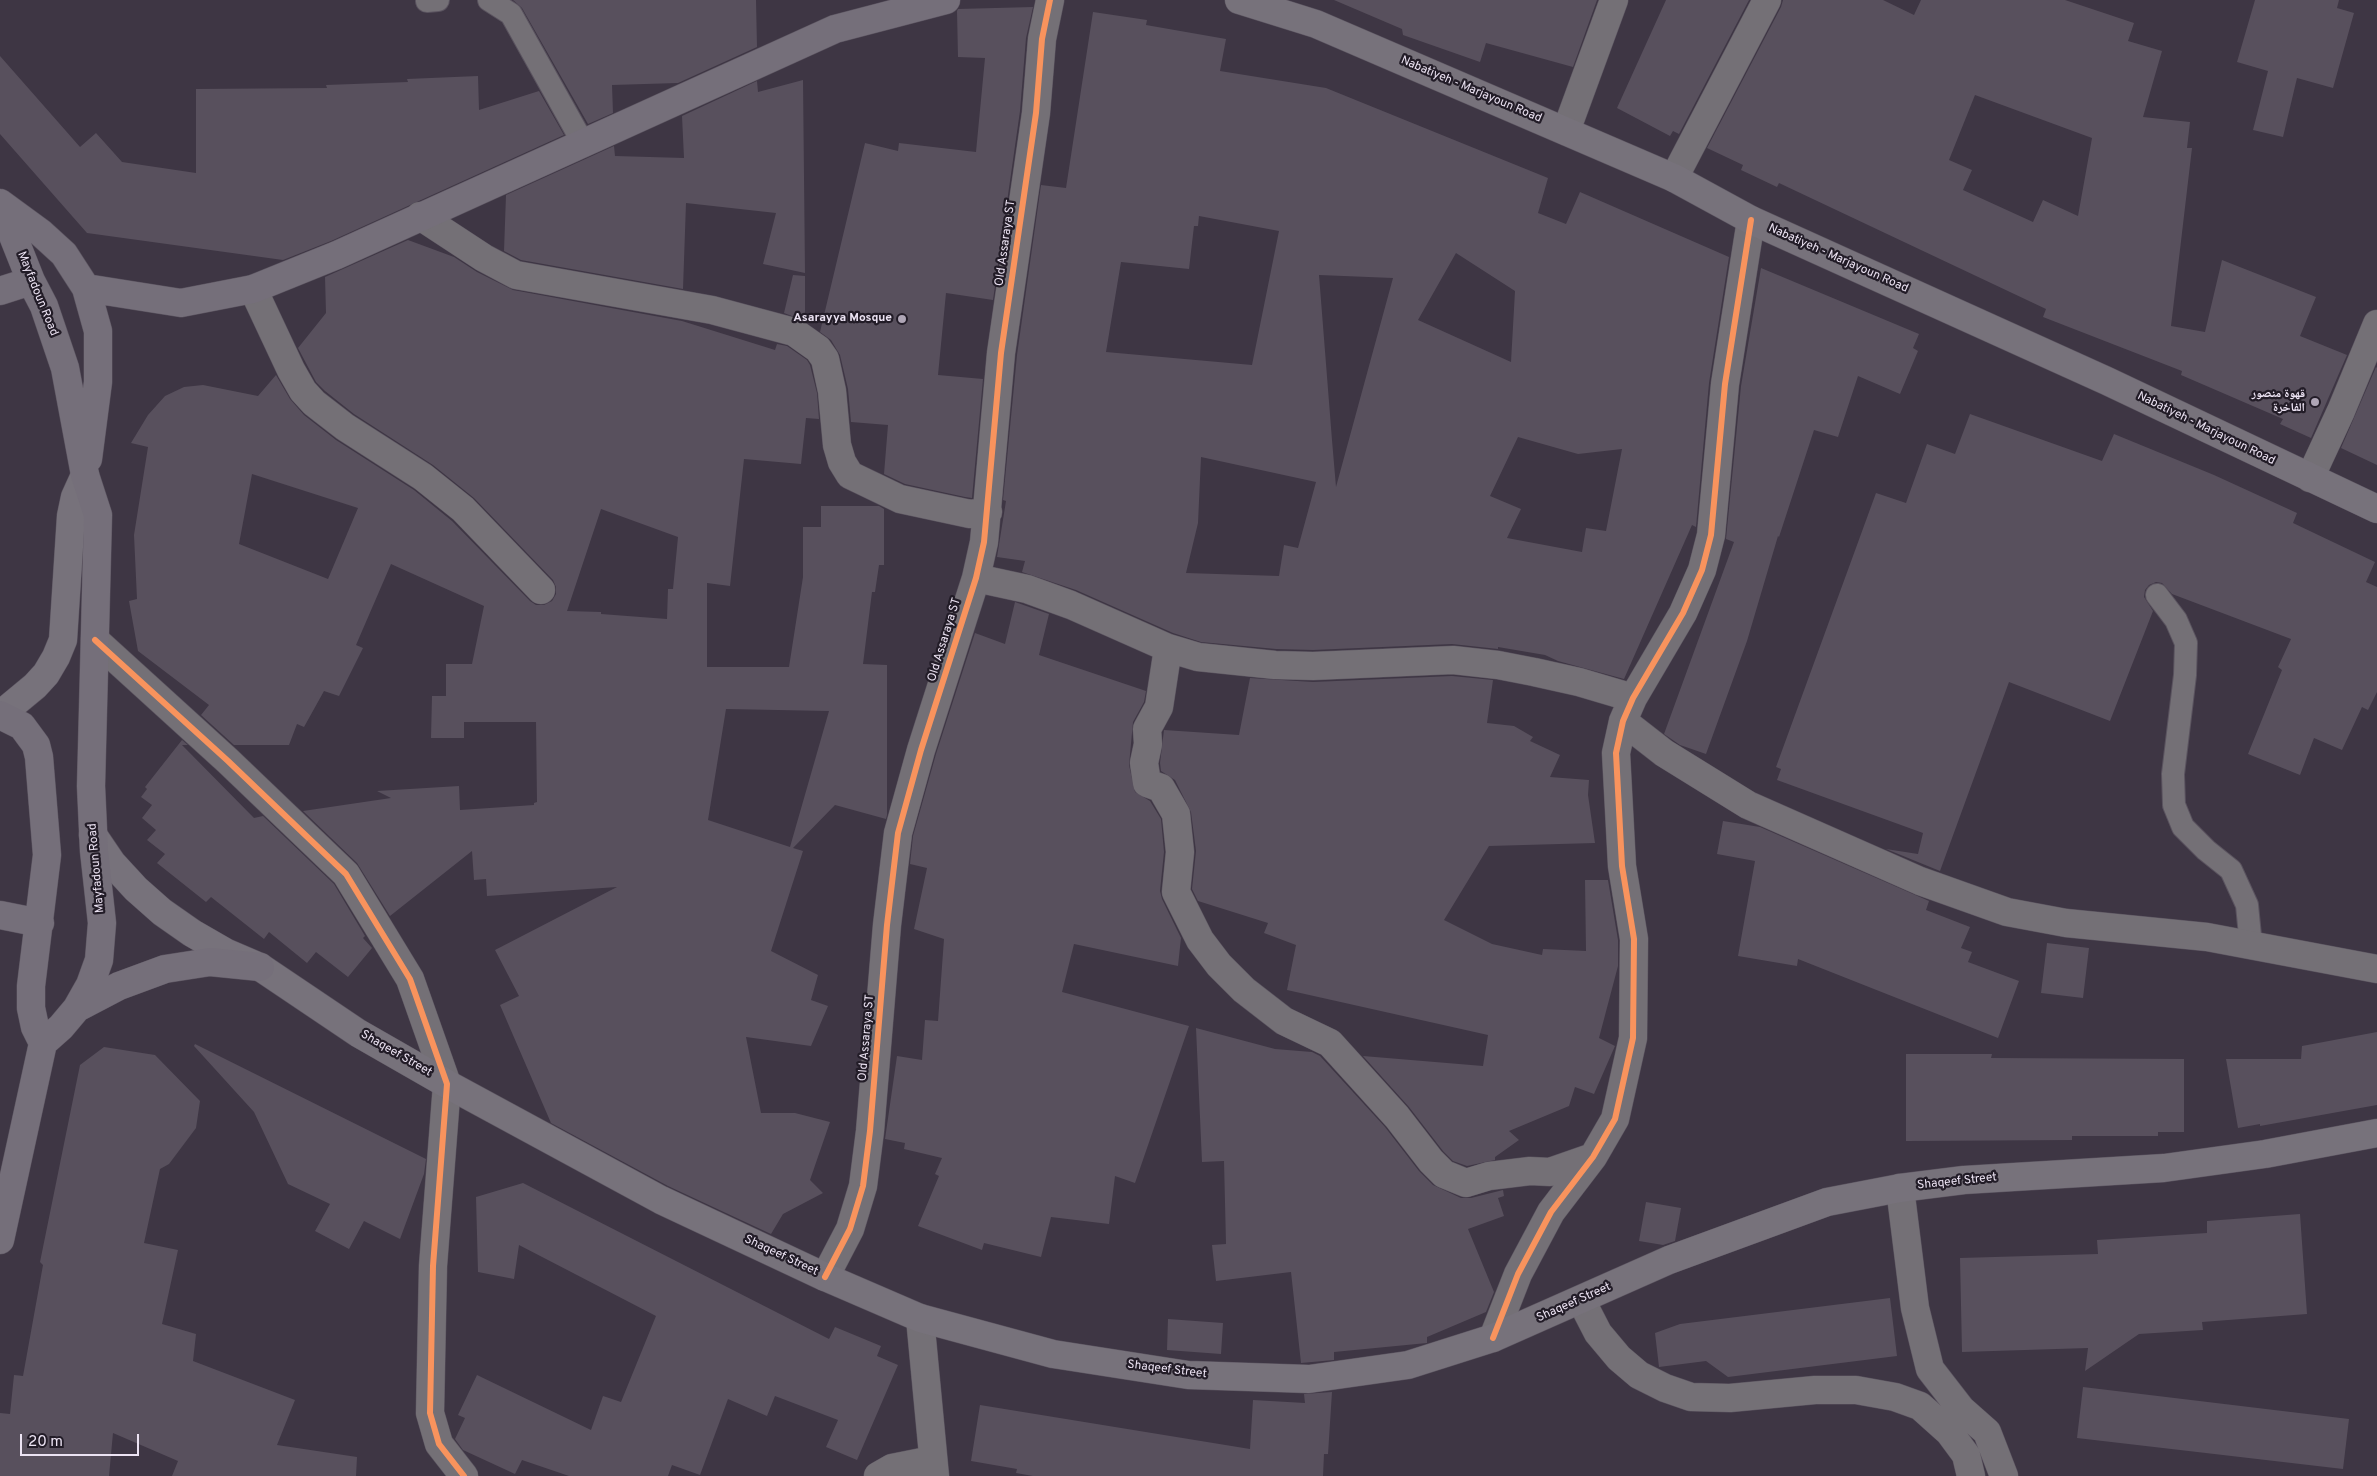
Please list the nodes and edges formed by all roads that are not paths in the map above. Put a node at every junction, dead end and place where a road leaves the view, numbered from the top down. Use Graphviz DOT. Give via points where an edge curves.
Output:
graph roads {
  1 [pos="489,0"];
  2 [pos="946,0"];
  3 [pos="1050,0"];
  4 [pos="1239,0"];
  5 [pos="1614,0"];
  6 [pos="1767,0"];
  7 [pos="1566,131"];
  8 [pos="583,143"];
  9 [pos="1674,178"];
  10 [pos="0,203"];
  11 [pos="420,216"];
  12 [pos="1751,220"];
  13 [pos="31,280"];
  14 [pos="86,288"];
  15 [pos="253,289"];
  16 [pos="0,291"];
  17 [pos="2377,324"];
  18 [pos="85,475"];
  19 [pos="2310,478"];
  20 [pos="2377,509"];
  21 [pos="988,512"];
  22 [pos="976,578"];
  23 [pos="541,590"];
  24 [pos="2157,595"];
  25 [pos="95,640"];
  26 [pos="1168,648"];
  27 [pos="1628,709"];
  28 [pos="0,715"];
  29 [pos="93,835"];
  30 [pos="0,915"];
  31 [pos="40,924"];
  32 [pos="2251,946"];
  33 [pos="260,967"];
  34 [pos="2377,970"];
  35 [pos="77,1008"];
  36 [pos="43,1043"];
  37 [pos="447,1084"];
  38 [pos="2377,1132"];
  39 [pos="1593,1157"];
  40 [pos="1900,1188"];
  41 [pos="1,1226"];
  42 [pos="825,1277"];
  43 [pos="1581,1300"];
  44 [pos="920,1318"];
  45 [pos="1493,1338"];
  46 [pos="933,1468"];
  47 [pos="464,1476"];
  48 [pos="878,1476"];
  49 [pos="1971,1476"];
  50 [pos="2004,1476"];
  1 -- 8 [label="lane" via="510,14"];
  2 -- 8 [label="main road" via="834,29"];
  3 -- 21 [label="street, Old Assaraya ST" via="1001,353"];
  4 -- 7 [label="main road, Nabatiyeh - Marjayoun Road" via="1316,24"];
  5 -- 7 [label="street"];
  6 -- 9 [label="street"];
  7 -- 9 [label="main road, Nabatiyeh - Marjayoun Road"];
  8 -- 11 [label="main road"];
  9 -- 12 [label="main road, Nabatiyeh - Marjayoun Road"];
  10 -- 13 [label="main road, Mayfadoun Road"];
  10 -- 14 [label="main road, Mayfadoun Road" via="64,254"];
  11 -- 15 [label="main road"];
  11 -- 21 [label="street" via="516,275 712,310 794,332 818,349 825,359 832,391 837,445 850,475 900,498 961,512"];
  12 -- 19 [label="main road, Nabatiyeh - Marjayoun Road" via="2107,381"];
  12 -- 27 [label="street" via="1725,384 1711,535 1702,570 1682,614"];
  13 -- 16 [label="main road"];
  13 -- 18 [label="main road, Mayfadoun Road" via="44,306 65,368"];
  14 -- 15 [label="main road" via="181,304"];
  14 -- 18 [label="main road, Mayfadoun Road" via="98,331 98,382"];
  15 -- 23 [label="street" via="303,392 345,427 424,477 498,544"];
  17 -- 19 [label="street"];
  18 -- 25 [label="main road, Mayfadoun Road" via="98,515"];
  18 -- 28 [label="main road" via="71,516 62,640 56,658 35,686"];
  19 -- 20 [label="main road, Nabatiyeh - Marjayoun Road"];
  21 -- 22 [label="street, Old Assaraya ST"];
  22 -- 26 [label="street" via="1027,588"];
  22 -- 42 [label="street, Old Assaraya ST" via="898,833 863,1186 850,1230"];
  24 -- 32 [label="lane" via="2176,620 2186,643 2173,774 2174,805 2183,827 2231,870 2247,905"];
  25 -- 29 [label="main road, Mayfadoun Road" via="91,786"];
  25 -- 37 [label="street" via="346,874 410,979"];
  26 -- 27 [label="street" via="1198,657 1275,665 1453,660 1489,664 1580,682"];
  26 -- 39 [label="street" via="1159,707 1148,729 1144,763 1147,783 1161,788 1176,814 1180,852 1176,892 1200,940 1218,966 1284,1021 1330,1043 1444,1174 1466,1183 1488,1176 1550,1172"];
  27 -- 32 [label="street" via="1664,753 1748,805 1876,863 1960,896 2007,912 2066,924 2198,936"];
  27 -- 39 [label="street" via="1616,753 1622,866 1634,939 1634,1038 1615,1119"];
  28 -- 31 [label="main road" via="22,726 36,746 39,757 47,855"];
  29 -- 33 [label="main road, Shaqeef Street" via="112,863 162,912 225,952"];
  29 -- 35 [label="main road, Mayfadoun Road" via="102,924 100,960"];
  30 -- 31 [label="main road"];
  31 -- 36 [label="main road" via="31,1008"];
  32 -- 34 [label="street"];
  33 -- 35 [label="main road" via="210,962 165,969 119,986"];
  33 -- 37 [label="main road, Shaqeef Street" via="358,1033"];
  35 -- 36 [label="main road, Mayfadoun Road"];
  36 -- 41 [label="main road"];
  37 -- 42 [label="main road, Shaqeef Street" via="662,1200"];
  37 -- 47 [label="street" via="433,1266 430,1413 440,1444"];
  38 -- 40 [label="main road, Shaqeef Street" via="2266,1154 2164,1168 1964,1180"];
  39 -- 45 [label="street" via="1551,1212 1518,1274"];
  40 -- 43 [label="main road, Shaqeef Street" via="1827,1202 1758,1226 1669,1260"];
  40 -- 50 [label="street" via="1915,1308 1930,1369 1961,1409 1987,1432"];
  42 -- 44 [label="main road, Shaqeef Street"];
  43 -- 45 [label="main road, Shaqeef Street"];
  43 -- 49 [label="street" via="1598,1333 1619,1358 1639,1375 1665,1388 1691,1397 1730,1398 1815,1390 1856,1390 1895,1397 1920,1406 1949,1432 1966,1455"];
  44 -- 45 [label="main road, Shaqeef Street" via="1053,1354 1188,1375 1309,1379 1408,1365"];
  44 -- 46 [label="street"];
  46 -- 48 [label="street" via="892,1468"];
}
